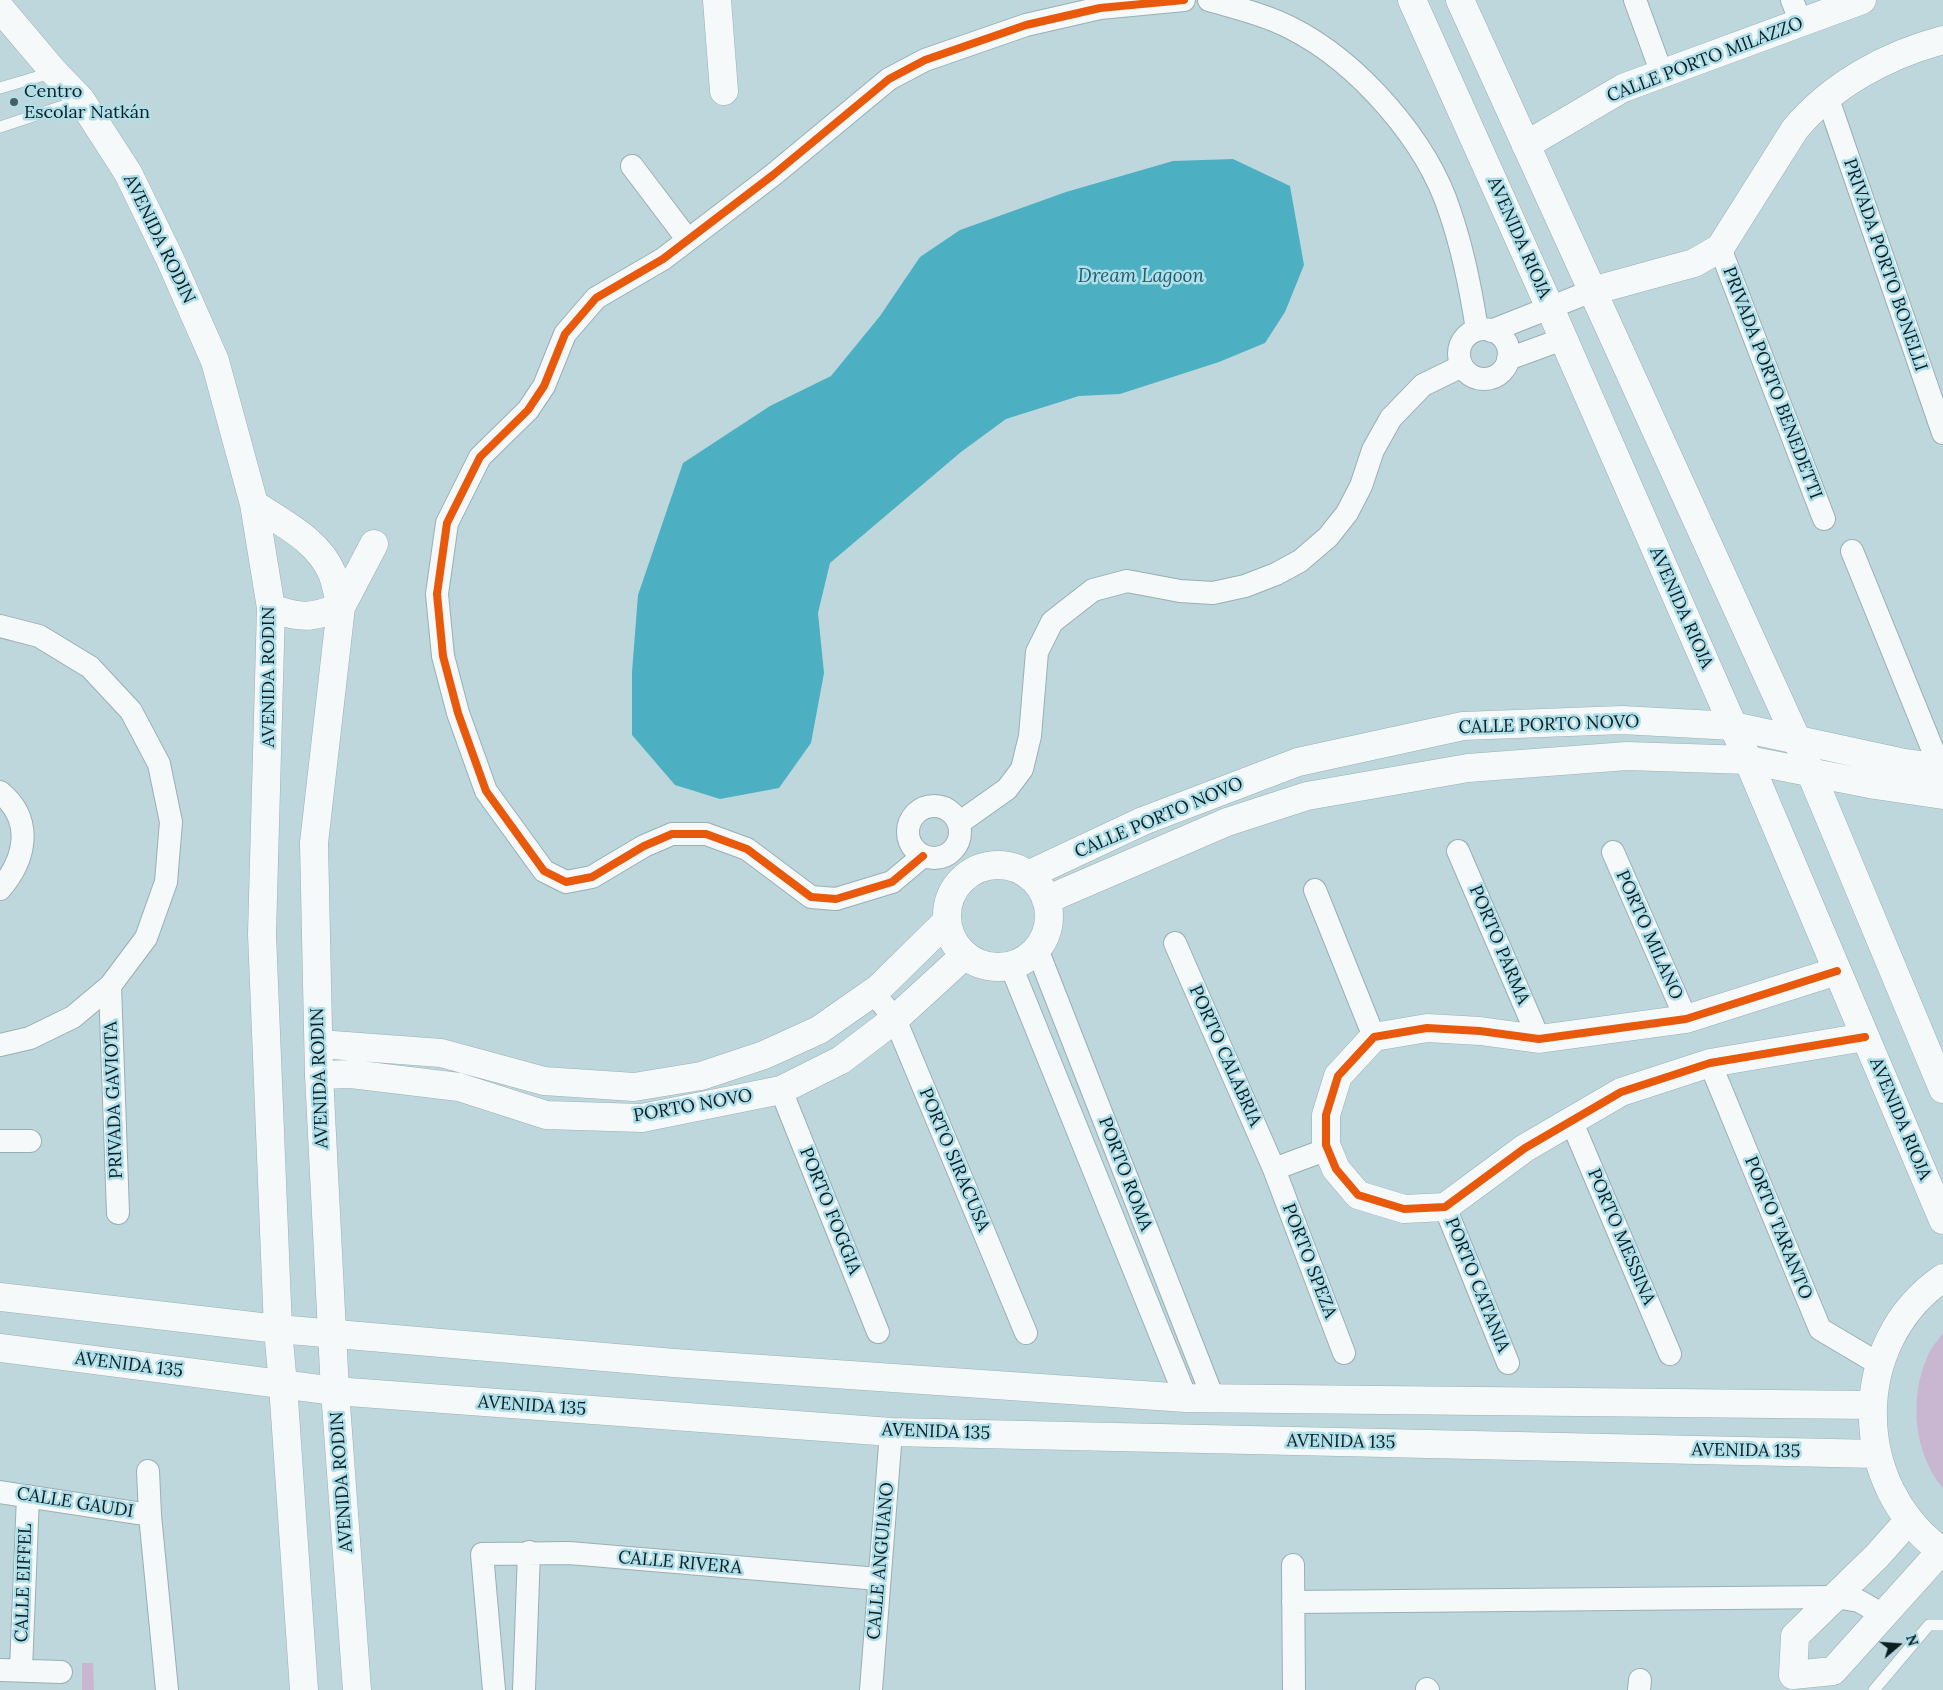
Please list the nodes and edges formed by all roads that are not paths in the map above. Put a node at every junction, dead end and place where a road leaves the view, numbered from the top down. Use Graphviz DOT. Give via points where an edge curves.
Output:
graph roads {
  1 [pos="717,0"];
  2 [pos="1184,0"];
  3 [pos="1209,0"];
  4 [pos="1412,0"];
  5 [pos="1460,0"];
  6 [pos="1635,0"];
  7 [pos="1862,0"];
  8 [pos="0,8"];
  9 [pos="1796,11"];
  10 [pos="1943,40"];
  11 [pos="54,72"];
  12 [pos="1662,74"];
  13 [pos="0,88"];
  14 [pos="724,91"];
  15 [pos="1827,96"];
  16 [pos="81,100"];
  17 [pos="0,127"];
  18 [pos="1526,145"];
  19 [pos="632,166"];
  20 [pos="688,240"];
  21 [pos="1720,248"];
  22 [pos="1592,291"];
  23 [pos="1550,308"];
  24 [pos="1484,330"];
  25 [pos="1563,339"];
  26 [pos="1508,359"];
  27 [pos="1462,366"];
  28 [pos="1943,433"];
  29 [pos="254,504"];
  30 [pos="1824,519"];
  31 [pos="374,544"];
  32 [pos="1852,551"];
  33 [pos="341,607"];
  34 [pos="271,608"];
  35 [pos="0,626"];
  36 [pos="1733,726"];
  37 [pos="1797,740"];
  38 [pos="1748,760"];
  39 [pos="1942,770"];
  40 [pos="1812,773"];
  41 [pos="0,792"];
  42 [pos="1943,795"];
  43 [pos="959,823"];
  44 [pos="1458,851"];
  45 [pos="1613,852"];
  46 [pos="923,856"];
  47 [pos="1028,875"];
  48 [pos="0,889"];
  49 [pos="1315,890"];
  50 [pos="1046,900"];
  51 [pos="948,921"];
  52 [pos="1175,943"];
  53 [pos="1037,949"];
  54 [pos="965,955"];
  55 [pos="1011,966"];
  56 [pos="1837,971"];
  57 [pos="110,986"];
  58 [pos="873,992"];
  59 [pos="896,1019"];
  60 [pos="1686,1019"];
  61 [pos="1865,1037"];
  62 [pos="1374,1038"];
  63 [pos="1539,1039"];
  64 [pos="319,1044"];
  65 [pos="0,1045"];
  66 [pos="1710,1063"];
  67 [pos="319,1075"];
  68 [pos="1943,1089"];
  69 [pos="782,1090"];
  70 [pos="1571,1120"];
  71 [pos="0,1141"];
  72 [pos="30,1141"];
  73 [pos="1328,1149"];
  74 [pos="1274,1169"];
  75 [pos="1446,1207"];
  76 [pos="118,1213"];
  77 [pos="1943,1220"];
  78 [pos="1943,1278"];
  79 [pos="0,1297"];
  80 [pos="278,1329"];
  81 [pos="878,1332"];
  82 [pos="331,1333"];
  83 [pos="1026,1333"];
  84 [pos="1188,1333"];
  85 [pos="1164,1342"];
  86 [pos="0,1348"];
  87 [pos="1344,1353"];
  88 [pos="1670,1354"];
  89 [pos="1508,1363"];
  90 [pos="1879,1364"];
  91 [pos="283,1385"];
  92 [pos="335,1391"];
  93 [pos="1186,1398"];
  94 [pos="1214,1398"];
  95 [pos="1872,1405"];
  96 [pos="891,1432"];
  97 [pos="1876,1454"];
  98 [pos="148,1471"];
  99 [pos="0,1492"];
  100 [pos="28,1496"];
  101 [pos="150,1515"];
  102 [pos="1909,1520"];
  103 [pos="529,1552"];
  104 [pos="1942,1552"];
  105 [pos="1293,1565"];
  106 [pos="878,1579"];
  107 [pos="1835,1597"];
  108 [pos="1293,1602"];
  109 [pos="1883,1615"];
  110 [pos="1943,1625"];
  111 [pos="10,1669"];
  112 [pos="61,1672"];
  113 [pos="1786,1682"];
  114 [pos="167,1690"];
  115 [pos="304,1690"];
  116 [pos="357,1690"];
  117 [pos="494,1690"];
  118 [pos="524,1690"];
  119 [pos="871,1690"];
  120 [pos="1294,1690"];
  121 [pos="1874,1690"];
  1 -- 14 [label="main road"];
  2 -- 20 [label="street" via="1081,12 1026,25 925,60 889,79"];
  3 -- 24 [label="street" via="1291,28 1322,47 1353,71 1398,118 1432,170 1450,210"];
  4 -- 23 [label="main road, AVENIDA RIOJA"];
  5 -- 18 [label="main road"];
  6 -- 12 [label="street"];
  7 -- 9 [label="main road, CALLE PORTO MILAZZO"];
  8 -- 11 [label="main road, AVENIDA RODIN"];
  9 -- 12 [label="main road, CALLE PORTO MILAZZO"];
  10 -- 15 [label="main road" via="1870,68"];
  11 -- 13 [label="lane"];
  11 -- 16 [label="main road, AVENIDA RODIN"];
  12 -- 18 [label="main road, CALLE PORTO MILAZZO" via="1607,96"];
  15 -- 21 [label="main road" via="1795,129"];
  15 -- 28 [label="street, PRIVADA PORTO BONELLI"];
  16 -- 17 [label="lane"];
  16 -- 29 [label="main road, AVENIDA RODIN" via="128,173 211,352"];
  18 -- 22 [label="main road"];
  19 -- 20 [label="street"];
  20 -- 46 [label="street" via="596,298 577,319 565,334 544,386 528,410 480,457 447,523 437,594 444,656 458,713 486,791 544,871 566,882 592,877 644,846 672,834 706,834 747,849 811,898 836,899 892,882"];
  21 -- 22 [label="main road" via="1694,263"];
  21 -- 30 [label="street, PRIVADA PORTO BENEDETTI"];
  22 -- 23 [label="street"];
  22 -- 37 [label="main road"];
  23 -- 24 [label="street"];
  23 -- 25 [label="main road, AVENIDA RIOJA"];
  24 -- 26 [label="street" via="1505,342"];
  24 -- 27 [label="street" via="1468,335 1461,344 1459,356"];
  25 -- 26 [label="street"];
  25 -- 36 [label="main road, AVENIDA RIOJA"];
  26 -- 27 [label="street" via="1501,372 1488,379 1473,377"];
  27 -- 43 [label="street" via="1422,385 1391,418 1373,450 1361,486 1346,513 1328,537 1300,560 1245,586 1213,593 1180,591 1127,581 1093,590 1052,622 1037,652 1030,736 1022,769 1007,789"];
  29 -- 33 [label="main road, AVENIDA RODIN" via="320,552 332,573"];
  29 -- 34 [label="main road, AVENIDA RODIN"];
  31 -- 33 [label="main road"];
  32 -- 39 [label="street"];
  33 -- 34 [label="main road" via="316,616 292,615"];
  33 -- 64 [label="main road, AVENIDA RODIN" via="314,843"];
  34 -- 80 [label="main road, AVENIDA RODIN" via="262,934"];
  35 -- 57 [label="street" via="39,636 90,667 132,711 159,764 171,822 166,882 146,938"];
  36 -- 37 [label="main road, CALLE PORTO NOVO"];
  36 -- 38 [label="main road, AVENIDA RIOJA"];
  36 -- 47 [label="main road, CALLE PORTO NOVO" via="1622,720 1453,728 1298,762 1143,821"];
  37 -- 39 [label="main road, CALLE PORTO NOVO"];
  37 -- 40 [label="main road"];
  38 -- 40 [label="main road, CALLE PORTO NOVO"];
  38 -- 50 [label="main road, CALLE PORTO NOVO" via="1627,756 1468,768 1307,796 1227,822"];
  38 -- 56 [label="main road, AVENIDA RIOJA"];
  40 -- 42 [label="main road, CALLE PORTO NOVO"];
  40 -- 68 [label="main road"];
  41 -- 48 [label="street" via="18,816 23,835 21,856 13,874"];
  43 -- 46 [label="street" via="960,840 949,854 932,858"];
  43 -- 46 [label="street" via="955,815 941,806 932,805 916,812 911,819 908,836"];
  44 -- 63 [label="street, PORTO PARMA"];
  45 -- 60 [label="street, PORTO MILANO"];
  47 -- 50 [label="main road"];
  47 -- 51 [label="main road" via="1013,867 997,865 980,868 966,876 948,904"];
  49 -- 62 [label="street"];
  50 -- 53 [label="main road" via="1049,917 1046,934"];
  51 -- 54 [label="main road" via="953,940"];
  51 -- 58 [label="main road, PORTO NOVO"];
  52 -- 74 [label="street, PORTO CALABRIA"];
  53 -- 55 [label="main road" via="1025,960"];
  53 -- 84 [label="street, PORTO ROMA"];
  54 -- 55 [label="main road" via="987,965"];
  54 -- 59 [label="main road, PORTO NOVO"];
  55 -- 85 [label="street, PORTO ROMA"];
  56 -- 60 [label="main road"];
  56 -- 61 [label="main road, AVENIDA RIOJA"];
  57 -- 65 [label="street" via="73,1017 30,1038"];
  57 -- 76 [label="street, PRIVADA GAVIOTA"];
  58 -- 59 [label="street, PORTO SIRACUSA"];
  58 -- 64 [label="main road, PORTO NOVO" via="819,1030 764,1055 702,1076 634,1086 544,1081 441,1053"];
  59 -- 69 [label="main road, PORTO NOVO" via="841,1060"];
  59 -- 83 [label="street, PORTO SIRACUSA"];
  60 -- 63 [label="main road"];
  61 -- 66 [label="main road"];
  61 -- 77 [label="main road, AVENIDA RIOJA"];
  62 -- 63 [label="main road" via="1427,1028"];
  62 -- 73 [label="main road" via="1338,1076 1326,1115"];
  64 -- 67 [label="main road, AVENIDA RODIN"];
  66 -- 70 [label="main road" via="1621,1092"];
  66 -- 90 [label="street, PORTO TARANTO" via="1820,1329"];
  67 -- 69 [label="main road, PORTO NOVO" via="351,1074 459,1087 546,1115 642,1118"];
  67 -- 82 [label="main road, AVENIDA RODIN"];
  69 -- 81 [label="street, PORTO FOGGIA"];
  70 -- 75 [label="main road" via="1525,1148"];
  70 -- 88 [label="street, PORTO MESSINA"];
  71 -- 72 [label="street"];
  73 -- 74 [label="street"];
  73 -- 75 [label="main road" via="1336,1169 1358,1195 1404,1209"];
  74 -- 87 [label="street, PORTO SPEZA"];
  75 -- 89 [label="street, PORTO CATANIA"];
  78 -- 90 [label="main road" via="1903,1317"];
  79 -- 80 [label="main road"];
  80 -- 82 [label="main road"];
  80 -- 91 [label="main road, AVENIDA RODIN"];
  82 -- 92 [label="main road, AVENIDA RODIN"];
  82 -- 93 [label="main road" via="674,1363"];
  84 -- 85 [label="street"];
  84 -- 94 [label="street, PORTO ROMA"];
  85 -- 93 [label="street, PORTO ROMA"];
  86 -- 91 [label="main road, AVENIDA 135"];
  90 -- 95 [label="main road"];
  91 -- 92 [label="main road, AVENIDA 135"];
  91 -- 115 [label="main road, AVENIDA RODIN"];
  92 -- 96 [label="main road, AVENIDA 135"];
  92 -- 116 [label="main road, AVENIDA RODIN"];
  93 -- 94 [label="main road"];
  94 -- 95 [label="main road"];
  95 -- 97 [label="main road"];
  96 -- 97 [label="main road, AVENIDA 135"];
  96 -- 106 [label="street, CALLE ANGUIANO"];
  97 -- 102 [label="main road" via="1892,1496"];
  98 -- 101 [label="street"];
  99 -- 100 [label="street, CALLE GAUDI"];
  100 -- 101 [label="street, CALLE GAUDI"];
  100 -- 111 [label="street, CALLE EIFFEL"];
  101 -- 114 [label="street"];
  102 -- 104 [label="main road"];
  102 -- 107 [label="main road"];
  103 -- 106 [label="street, CALLE RIVERA"];
  103 -- 117 [label="street, CALLE RIVERA" via="482,1554"];
  103 -- 118 [label="street"];
  104 -- 109 [label="main road"];
  105 -- 108 [label="street"];
  106 -- 119 [label="street, CALLE ANGUIANO"];
  107 -- 108 [label="street"];
  107 -- 109 [label="street" via="1859,1600"];
  107 -- 113 [label="main road" via="1795,1636"];
  108 -- 120 [label="street"];
  109 -- 113 [label="main road" via="1833,1670"];
  110 -- 121 [label="lane" via="1929,1625"];
  111 -- 112 [label="street"];
}
